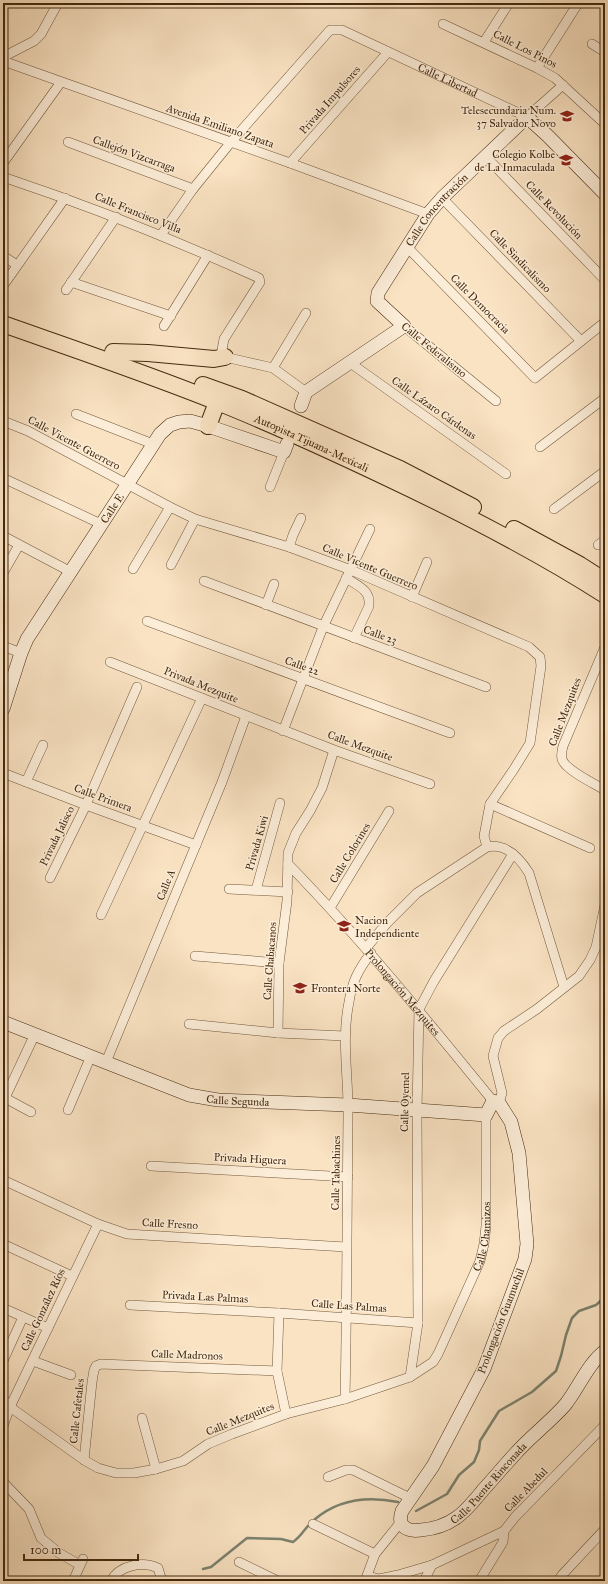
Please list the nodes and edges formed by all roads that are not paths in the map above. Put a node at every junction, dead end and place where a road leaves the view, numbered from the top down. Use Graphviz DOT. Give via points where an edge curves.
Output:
graph roads {
  1 [pos="58,3"];
  2 [pos="509,3"];
  3 [pos="577,6"];
  4 [pos="443,24"];
  5 [pos="484,42"];
  6 [pos="592,44"];
  7 [pos="388,52"];
  8 [pos="605,52"];
  9 [pos="3,57"];
  10 [pos="3,61"];
  11 [pos="537,68"];
  12 [pos="61,82"];
  13 [pos="563,85"];
  14 [pos="527,117"];
  15 [pos="605,124"];
  16 [pos="68,142"];
  17 [pos="230,142"];
  18 [pos="486,157"];
  19 [pos="3,163"];
  20 [pos="290,163"];
  21 [pos="3,177"];
  22 [pos="193,189"];
  23 [pos="605,194"];
  24 [pos="65,198"];
  25 [pos="442,198"];
  26 [pos="428,214"];
  27 [pos="116,217"];
  28 [pos="161,235"];
  29 [pos="408,248"];
  30 [pos="208,255"];
  31 [pos="3,256"];
  32 [pos="17,265"];
  33 [pos="605,280"];
  34 [pos="71,282"];
  35 [pos="5,283"];
  36 [pos="66,290"];
  37 [pos="376,297"];
  38 [pos="306,313"];
  39 [pos="3,314"];
  40 [pos="171,316"];
  41 [pos="605,322"];
  42 [pos="3,324"];
  43 [pos="164,326"];
  44 [pos="404,326"];
  45 [pos="581,341"];
  46 [pos="113,352"];
  47 [pos="223,354"];
  48 [pos="348,362"];
  49 [pos="272,368"];
  50 [pos="306,392"];
  51 [pos="605,398"];
  52 [pos="496,401"];
  53 [pos="217,402"];
  54 [pos="301,406"];
  55 [pos="76,414"];
  56 [pos="3,421"];
  57 [pos="208,426"];
  58 [pos="153,444"];
  59 [pos="540,447"];
  60 [pos="286,448"];
  61 [pos="604,473"];
  62 [pos="506,474"];
  63 [pos="3,478"];
  64 [pos="127,484"];
  65 [pos="270,487"];
  66 [pos="170,507"];
  67 [pos="554,509"];
  68 [pos="301,518"];
  69 [pos="195,519"];
  70 [pos="101,524"];
  71 [pos="370,529"];
  72 [pos="3,536"];
  73 [pos="19,545"];
  74 [pos="289,547"];
  75 [pos="427,562"];
  76 [pos="172,565"];
  77 [pos="133,569"];
  78 [pos="71,572"];
  79 [pos="3,573"];
  80 [pos="349,574"];
  81 [pos="204,581"];
  82 [pos="274,584"];
  83 [pos="604,591"];
  84 [pos="412,597"];
  85 [pos="266,605"];
  86 [pos="147,621"];
  87 [pos="324,627"];
  88 [pos="354,638"];
  89 [pos="3,646"];
  90 [pos="605,647"];
  91 [pos="21,653"];
  92 [pos="110,662"];
  93 [pos="303,679"];
  94 [pos="137,687"];
  95 [pos="486,687"];
  96 [pos="202,698"];
  97 [pos="3,709"];
  98 [pos="246,716"];
  99 [pos="283,731"];
  100 [pos="450,733"];
  101 [pos="43,745"];
  102 [pos="334,750"];
  103 [pos="3,773"];
  104 [pos="26,782"];
  105 [pos="430,784"];
  106 [pos="605,790"];
  107 [pos="280,803"];
  108 [pos="490,804"];
  109 [pos="86,805"];
  110 [pos="389,811"];
  111 [pos="143,825"];
  112 [pos="196,844"];
  113 [pos="487,848"];
  114 [pos="590,848"];
  115 [pos="514,854"];
  116 [pos="288,864"];
  117 [pos="50,878"];
  118 [pos="229,889"];
  119 [pos="256,890"];
  120 [pos="288,892"];
  121 [pos="605,905"];
  122 [pos="330,908"];
  123 [pos="101,915"];
  124 [pos="369,951"];
  125 [pos="195,956"];
  126 [pos="279,963"];
  127 [pos="564,987"];
  128 [pos="419,1009"];
  129 [pos="3,1022"];
  130 [pos="189,1024"];
  131 [pos="278,1033"];
  132 [pos="35,1034"];
  133 [pos="345,1036"];
  134 [pos="91,1056"];
  135 [pos="106,1062"];
  136 [pos="4,1100"];
  137 [pos="496,1102"];
  138 [pos="348,1105"];
  139 [pos="68,1110"];
  140 [pos="417,1111"];
  141 [pos="31,1112"];
  142 [pos="486,1115"];
  143 [pos="151,1166"];
  144 [pos="348,1177"];
  145 [pos="3,1180"];
  146 [pos="98,1224"];
  147 [pos="3,1244"];
  148 [pos="346,1247"];
  149 [pos="72,1276"];
  150 [pos="130,1305"];
  151 [pos="3,1308"];
  152 [pos="279,1313"];
  153 [pos="23,1317"];
  154 [pos="347,1318"];
  155 [pos="418,1323"];
  156 [pos="48,1328"];
  157 [pos="605,1351"];
  158 [pos="4,1355"];
  159 [pos="33,1361"];
  160 [pos="433,1362"];
  161 [pos="96,1366"];
  162 [pos="277,1370"];
  163 [pos="71,1375"];
  164 [pos="410,1377"];
  165 [pos="3,1399"];
  166 [pos="345,1399"];
  167 [pos="10,1407"];
  168 [pos="286,1414"];
  169 [pos="142,1418"];
  170 [pos="605,1425"];
  171 [pos="3,1426"];
  172 [pos="84,1460"];
  173 [pos="156,1469"];
  174 [pos="328,1477"];
  175 [pos="3,1482"];
  176 [pos="410,1498"];
  177 [pos="400,1523"];
  178 [pos="313,1524"];
  179 [pos="605,1529"];
  180 [pos="504,1531"];
  181 [pos="375,1554"];
  182 [pos="239,1562"];
  183 [pos="432,1565"];
  184 [pos="366,1579"];
  185 [pos="73,1581"];
  186 [pos="111,1581"];
  187 [pos="162,1581"];
  188 [pos="278,1581"];
  189 [pos="424,1581"];
  190 [pos="479,1581"];
  191 [pos="558,1581"];
  1 -- 9 [label="street" via="41,34 34,41"];
  2 -- 5 [label="street"];
  3 -- 11 [label="street"];
  4 -- 5 [label="street, Calle Los Pinos"];
  5 -- 11 [label="street, Calle Los Pinos"];
  6 -- 8 [label="street"];
  7 -- 14 [label="street, Calle Libertad"];
  7 -- 17 [label="street, Calle Libertad" via="342,30 330,30"];
  7 -- 20 [label="street, Privada Impulsores"];
  10 -- 12 [label="street, Avenida Emiliano Zapata"];
  11 -- 13 [label="street, Calle Los Pinos"];
  12 -- 17 [label="street, Avenida Emiliano Zapata"];
  12 -- 19 [label="street"];
  13 -- 14 [label="street, Calle Concentración"];
  13 -- 15 [label="street, Calle Los Pinos"];
  14 -- 18 [label="street, Calle Concentración"];
  14 -- 23 [label="street, Calle Libertad"];
  16 -- 22 [label="street, Callejón Vizcarraga"];
  17 -- 20 [label="street, Avenida Emiliano Zapata"];
  17 -- 22 [label="street"];
  18 -- 25 [label="street, Calle Concentración"];
  18 -- 33 [label="street, Calle Revolución"];
  20 -- 26 [label="street, Avenida Emiliano Zapata"];
  21 -- 24 [label="street, Calle Francisco Villa"];
  22 -- 28 [label="street"];
  24 -- 27 [label="street, Calle Francisco Villa"];
  24 -- 32 [label="street"];
  25 -- 26 [label="street, Calle Concentración"];
  25 -- 45 [label="street, Calle Sindicalismo"];
  26 -- 29 [label="street, Calle Concentración"];
  27 -- 28 [label="street, Calle Francisco Villa"];
  27 -- 34 [label="street"];
  28 -- 30 [label="street, Calle Francisco Villa"];
  29 -- 37 [label="street, Calle Concentración"];
  29 -- 45 [label="street, Calle Democracia" via="535,378"];
  30 -- 40 [label="street"];
  30 -- 47 [label="street, Calle Francisco Villa" via="260,280 224,339"];
  31 -- 32 [label="street"];
  32 -- 35 [label="street"];
  34 -- 36 [label="street"];
  34 -- 40 [label="street"];
  37 -- 44 [label="street, Calle Federalismo" via="377,302"];
  38 -- 49 [label="street"];
  39 -- 46 [label="highway, Autopista Tijuana-Mexicali"];
  40 -- 43 [label="street"];
  41 -- 45 [label="street"];
  42 -- 53 [label="highway, Autopista Tijuana-Mexicali"];
  44 -- 48 [label="street"];
  44 -- 52 [label="street, Calle Federalismo"];
  46 -- 47 [label="highway" via="214,359"];
  46 -- 83 [label="highway, Autopista Tijuana-Mexicali" via="242,399 400,469 580,565"];
  47 -- 49 [label="street"];
  48 -- 50 [label="street"];
  48 -- 62 [label="street, Calle Lázaro Cárdenas"];
  49 -- 50 [label="street"];
  50 -- 54 [label="street"];
  51 -- 59 [label="street"];
  53 -- 57 [label="highway"];
  53 -- 83 [label="highway, Autopista Tijuana-Mexicali" via="429,497"];
  55 -- 58 [label="street"];
  56 -- 64 [label="street, Calle Vicente Guerrero" via="28,431"];
  57 -- 58 [label="street, Calle E" via="190,421 179,422 170,425"];
  57 -- 60 [label="street, Calle E"];
  58 -- 64 [label="street, Calle E"];
  60 -- 65 [label="street"];
  61 -- 67 [label="street"];
  63 -- 70 [label="street"];
  64 -- 66 [label="street, Calle Vicente Guerrero"];
  64 -- 70 [label="street, Calle E"];
  66 -- 69 [label="street, Calle Vicente Guerrero"];
  66 -- 77 [label="street"];
  68 -- 74 [label="street"];
  69 -- 74 [label="street, Calle Vicente Guerrero"];
  69 -- 76 [label="street"];
  70 -- 78 [label="street, Calle E"];
  71 -- 80 [label="street"];
  72 -- 73 [label="street"];
  73 -- 78 [label="street"];
  73 -- 79 [label="street"];
  74 -- 80 [label="street, Calle Vicente Guerrero"];
  75 -- 84 [label="street"];
  78 -- 91 [label="street, Calle E" via="27,639"];
  80 -- 84 [label="street, Calle Vicente Guerrero"];
  80 -- 87 [label="street"];
  80 -- 88 [label="street" via="365,590 370,600"];
  81 -- 85 [label="street, Calle 23"];
  82 -- 85 [label="street"];
  84 -- 108 [label="street, Calle Vicente Guerrero" via="529,647 540,657 541,677 530,743"];
  85 -- 87 [label="street, Calle 23"];
  86 -- 93 [label="street, Calle 22"];
  87 -- 88 [label="street, Calle 23"];
  87 -- 93 [label="street"];
  88 -- 95 [label="street, Calle 23"];
  89 -- 91 [label="street"];
  90 -- 106 [label="street, Calle Mezquites" via="561,753 562,760 568,768"];
  91 -- 97 [label="street, Calle E"];
  92 -- 96 [label="street, Privada Mezquite"];
  93 -- 99 [label="street"];
  93 -- 100 [label="street, Calle 22"];
  94 -- 109 [label="street, Privada Jalisco"];
  96 -- 98 [label="street, Privada Mezquite"];
  96 -- 111 [label="street"];
  98 -- 99 [label="street, Privada Mezquite"];
  98 -- 112 [label="street, Calle A"];
  99 -- 102 [label="street, Calle Mezquite"];
  101 -- 104 [label="street"];
  102 -- 105 [label="street, Calle Mezquite"];
  102 -- 116 [label="street, Calle Chabacanos" via="322,788 291,843"];
  103 -- 104 [label="street, Calle Primera"];
  104 -- 109 [label="street, Calle Primera"];
  107 -- 119 [label="street, Privada Kiwi"];
  108 -- 113 [label="street, Calle Vicente Guerrero" via="484,836"];
  108 -- 114 [label="street"];
  109 -- 111 [label="street, Calle Primera"];
  109 -- 117 [label="street, Privada Jalisco"];
  110 -- 122 [label="street, Calle Colorines"];
  111 -- 112 [label="street, Calle Primera"];
  111 -- 123 [label="street"];
  112 -- 135 [label="street, Calle A"];
  113 -- 115 [label="street" via="502,847"];
  113 -- 124 [label="street, Calle Tabachines" via="417,893 387,923"];
  115 -- 127 [label="street" via="521,860 528,873"];
  115 -- 128 [label="street, Calle Oyemel" via="438,974"];
  116 -- 120 [label="street, Calle Chabacanos"];
  116 -- 122 [label="street, Prolongación Mezquites"];
  118 -- 119 [label="street"];
  119 -- 120 [label="street"];
  120 -- 126 [label="street, Calle Chabacanos"];
  121 -- 127 [label="street" via="599,937 590,960 578,976"];
  122 -- 124 [label="street, Prolongación Mezquites"];
  124 -- 128 [label="street, Prolongación Mezquites"];
  124 -- 133 [label="street, Calle Tabachines" via="354,981 348,1003"];
  125 -- 126 [label="street"];
  126 -- 131 [label="street, Calle Chabacanos"];
  127 -- 137 [label="street" via="498,1038 493,1056 502,1093"];
  128 -- 137 [label="street, Prolongación Mezquites"];
  128 -- 140 [label="street, Calle Oyemel"];
  129 -- 132 [label="street, Calle Segunda"];
  130 -- 131 [label="street"];
  131 -- 133 [label="street"];
  132 -- 134 [label="street, Calle Segunda"];
  132 -- 136 [label="street"];
  133 -- 138 [label="street, Calle Tabachines"];
  134 -- 135 [label="street, Calle Segunda"];
  134 -- 139 [label="street"];
  135 -- 138 [label="street, Calle Segunda" via="189,1095 203,1098"];
  136 -- 141 [label="street"];
  137 -- 142 [label="street, Calle Chamizos"];
  137 -- 176 [label="street, Prolongación Guamuchil" via="511,1122 519,1153 527,1244 525,1259 484,1369 433,1466"];
  138 -- 140 [label="street, Calle Segunda"];
  138 -- 144 [label="street, Calle Tabachines"];
  140 -- 142 [label="street, Calle Segunda"];
  140 -- 155 [label="street, Calle Oyemel"];
  142 -- 160 [label="street, Calle Chamizos" via="484,1244 480,1261"];
  143 -- 144 [label="street, Privada Higuera"];
  144 -- 148 [label="street, Calle Tabachines"];
  145 -- 146 [label="street, Calle Fresno"];
  146 -- 148 [label="street, Calle Fresno" via="127,1234"];
  146 -- 149 [label="street, Calle González Ríos"];
  147 -- 149 [label="street"];
  148 -- 154 [label="street, Calle Tabachines"];
  149 -- 156 [label="street, Calle González Ríos"];
  150 -- 152 [label="street, Privada Las Palmas"];
  151 -- 153 [label="street"];
  152 -- 154 [label="street, Calle Las Palmas"];
  152 -- 162 [label="street"];
  153 -- 156 [label="street"];
  153 -- 158 [label="street"];
  154 -- 155 [label="street, Calle Las Palmas"];
  154 -- 166 [label="street, Calle Tabachines"];
  155 -- 164 [label="street, Calle Oyemel"];
  156 -- 159 [label="street, Calle González Ríos"];
  157 -- 177 [label="street, Calle Puente Rinconada" via="596,1359 565,1404 516,1452 457,1518 446,1524 415,1531 405,1528"];
  159 -- 163 [label="street"];
  159 -- 167 [label="street, Calle González Ríos"];
  160 -- 164 [label="street, Calle Mezquites"];
  161 -- 162 [label="street, Calle Madronos" via="102,1364"];
  161 -- 172 [label="street, Calle Cafetales"];
  162 -- 168 [label="street"];
  164 -- 166 [label="street, Calle Mezquites"];
  165 -- 167 [label="street, Calle Mezquites"];
  166 -- 168 [label="street, Calle Mezquites"];
  167 -- 171 [label="street, Calle González Ríos"];
  167 -- 172 [label="street, Calle Mezquites"];
  168 -- 173 [label="street, Calle Mezquites" via="208,1444 183,1461"];
  169 -- 173 [label="street"];
  170 -- 180 [label="street, Calle Abedul"];
  172 -- 173 [label="street, Calle Mezquites" via="98,1468 116,1473"];
  174 -- 176 [label="street" via="353,1470"];
  175 -- 185 [label="street" via="29,1508 41,1538 59,1553 82,1562"];
  176 -- 177 [label="street, Prolongación Guamuchil" via="402,1510"];
  177 -- 181 [label="street"];
  178 -- 181 [label="street"];
  179 -- 191 [label="street"];
  180 -- 183 [label="street"];
  180 -- 190 [label="street, Calle Abedul" via="503,1542"];
  181 -- 184 [label="street"];
  182 -- 188 [label="street"];
  183 -- 184 [label="street" via="398,1575"];
  183 -- 189 [label="street"];
  186 -- 187 [label="street" via="124,1568 145,1565 158,1568"];
}
